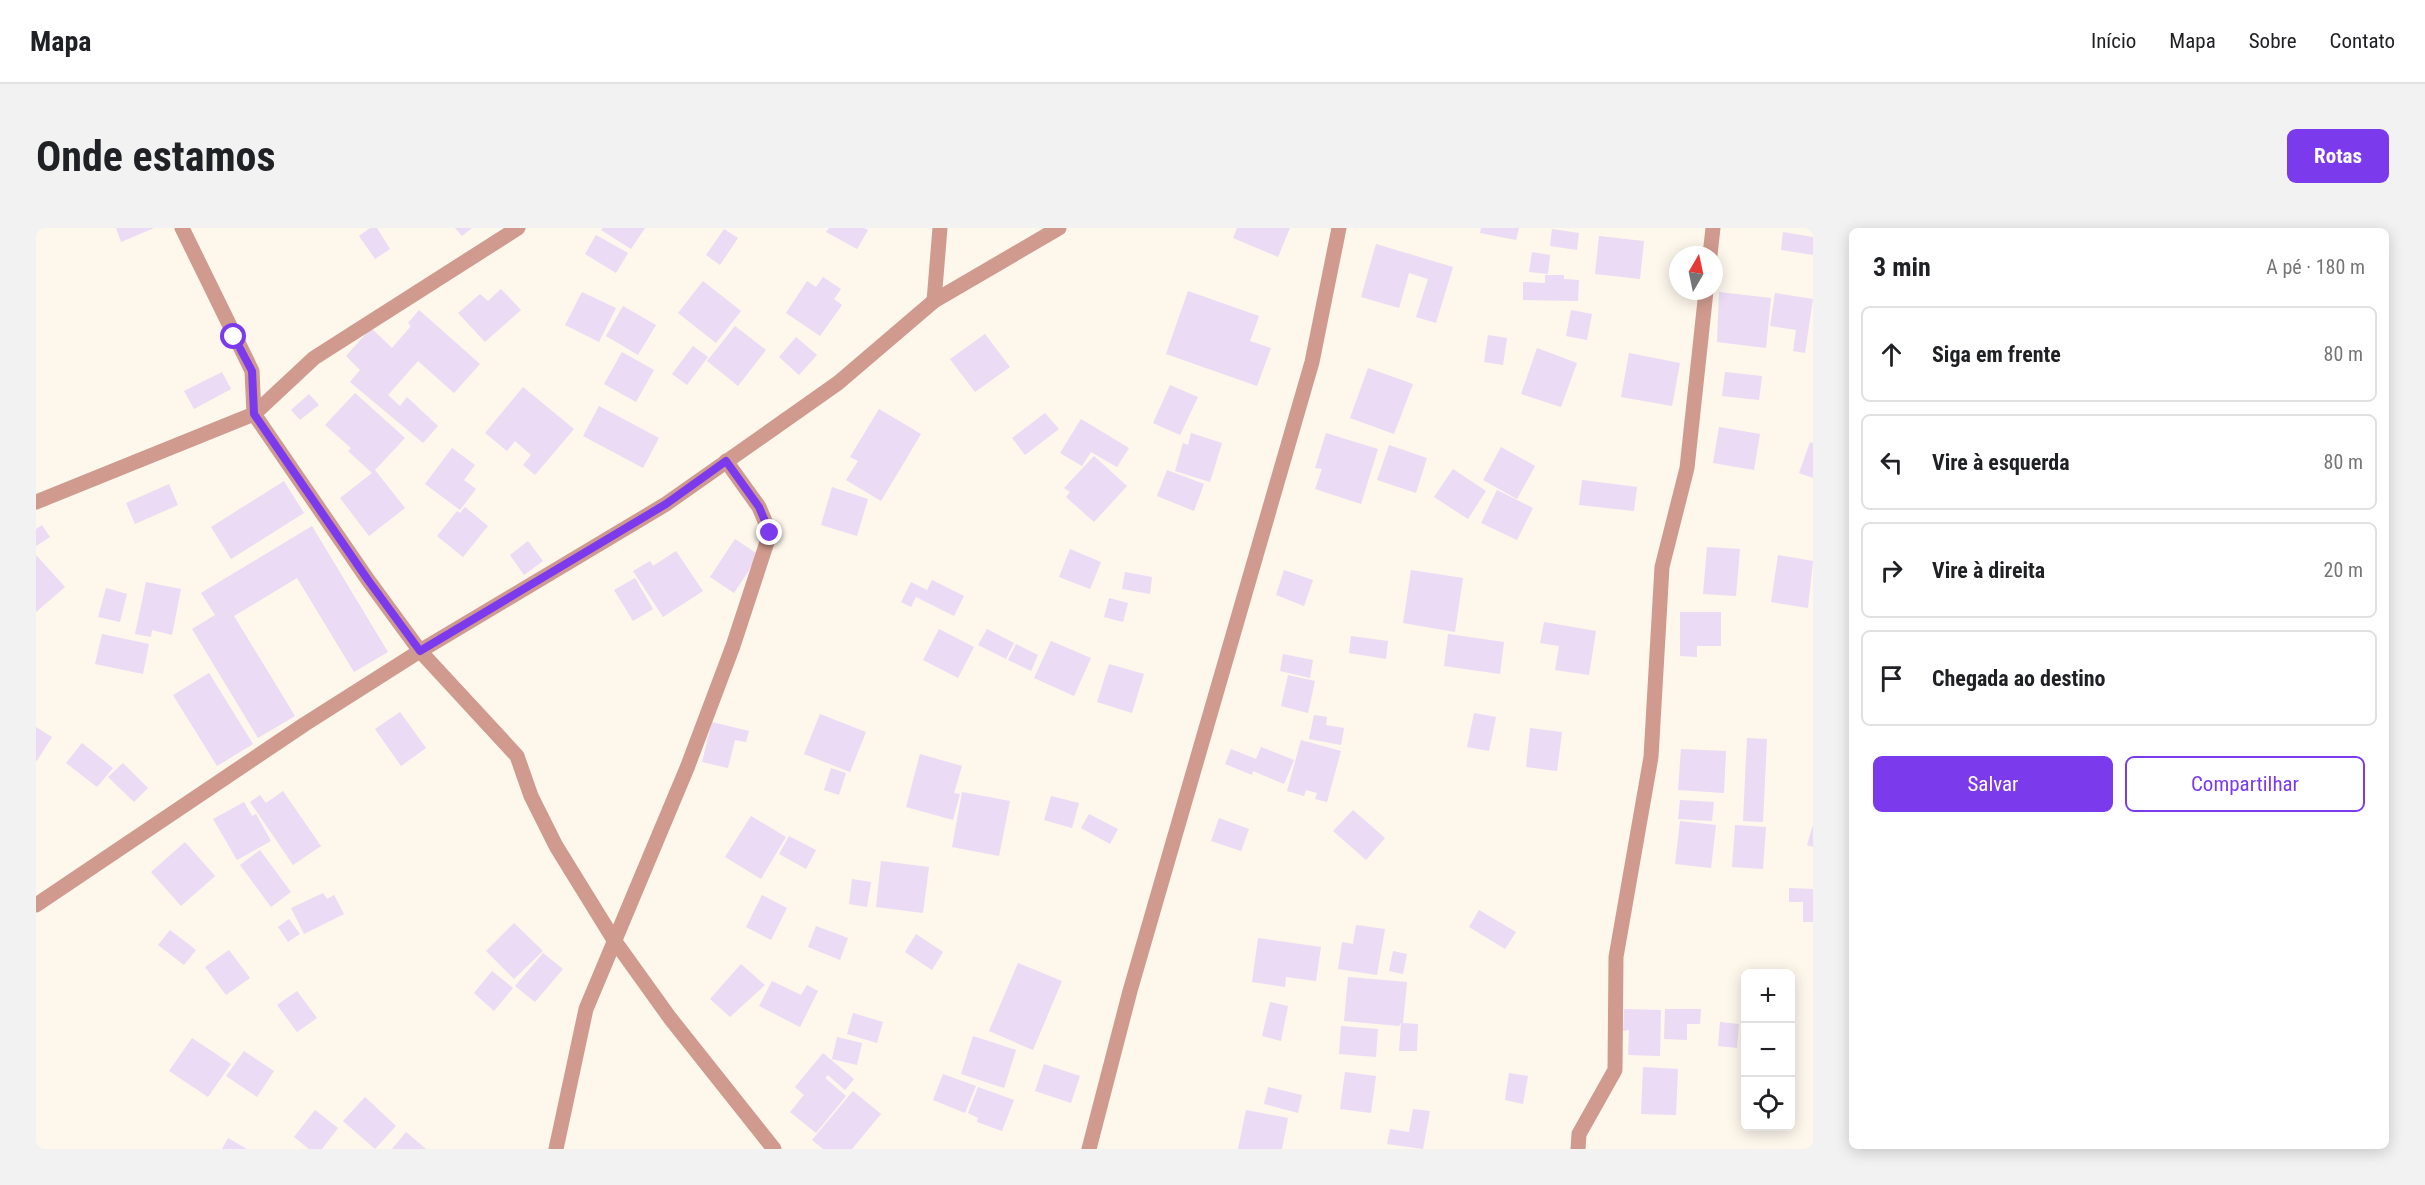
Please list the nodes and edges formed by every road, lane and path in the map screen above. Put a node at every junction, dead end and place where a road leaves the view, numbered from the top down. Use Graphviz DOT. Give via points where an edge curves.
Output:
graph roads {
  1 [pos="182,228"];
  2 [pos="518,228"];
  3 [pos="940,228"];
  4 [pos="1059,228"];
  5 [pos="1339,228"];
  6 [pos="1713,228"];
  7 [pos="1711,246"];
  8 [pos="1705,300"];
  9 [pos="934,301"];
  10 [pos="254,414"];
  11 [pos="726,461"];
  12 [pos="36,502"];
  13 [pos="420,651"];
  14 [pos="36,905"];
  15 [pos="614,940"];
  16 [pos="556,1149"];
  17 [pos="774,1149"];
  18 [pos="1089,1149"];
  19 [pos="1578,1149"];
  1 -- 10 [label="street" via="252,371"];
  2 -- 10 [label="street" via="314,358"];
  3 -- 9 [label="street"];
  4 -- 9 [label="street"];
  5 -- 18 [label="street" via="1312,362 1130,991"];
  6 -- 7 [label="street"];
  8 -- 19 [label="street" via="1687,468 1662,567 1651,757 1616,957 1615,1070 1579,1134"];
  9 -- 11 [label="street" via="838,383"];
  10 -- 12 [label="street"];
  10 -- 13 [label="street"];
  11 -- 13 [label="street" via="666,504"];
  11 -- 15 [label="street" via="759,507 770,533 687,768"];
  13 -- 14 [label="street"];
  13 -- 15 [label="street" via="517,756 531,796 556,846"];
  15 -- 16 [label="street" via="586,1009"];
  15 -- 17 [label="street"];
}
